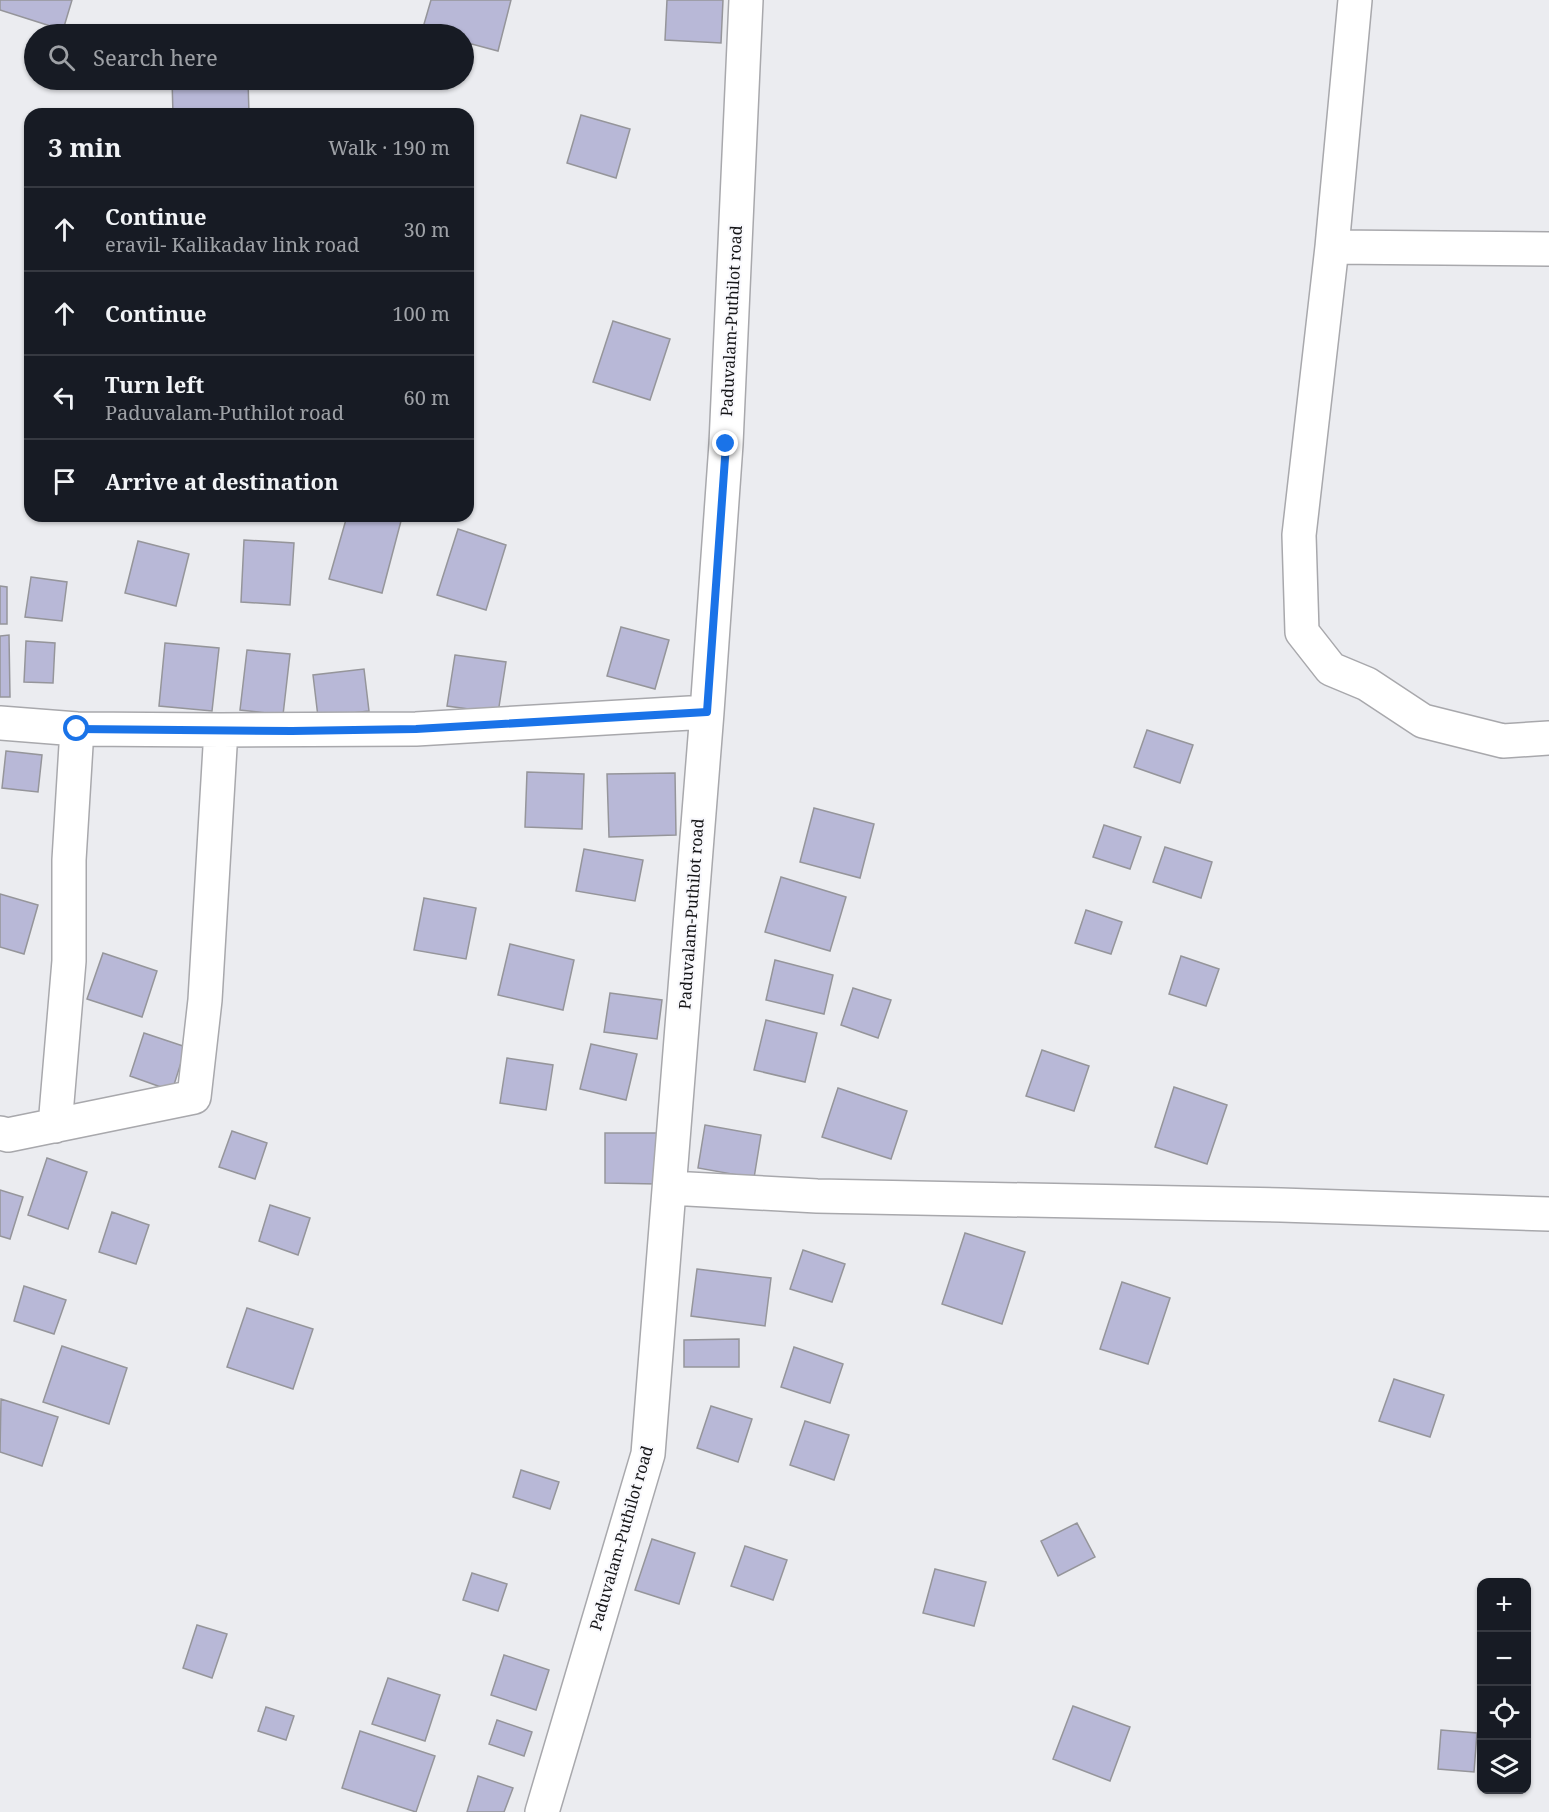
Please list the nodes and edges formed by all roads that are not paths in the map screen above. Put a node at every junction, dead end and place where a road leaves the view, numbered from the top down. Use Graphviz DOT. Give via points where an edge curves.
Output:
graph roads {
  1 [pos="746,0"];
  2 [pos="1355,0"];
  3 [pos="1332,247"];
  4 [pos="1549,249"];
  5 [pos="707,712"];
  6 [pos="0,723"];
  7 [pos="77,729"];
  8 [pos="221,730"];
  9 [pos="1549,738"];
  10 [pos="55,1126"];
  11 [pos="0,1133"];
  12 [pos="670,1188"];
  13 [pos="1549,1214"];
  14 [pos="542,1812"];
  1 -- 5 [label="street, Paduvalam-Puthilot road" via="726,444"];
  2 -- 3 [label="street"];
  3 -- 4 [label="street"];
  3 -- 9 [label="street" via="1299,535 1302,632 1331,669 1367,684 1423,721 1503,741"];
  5 -- 8 [label="street" via="416,729"];
  5 -- 12 [label="street, Paduvalam-Puthilot road"];
  6 -- 7 [label="street"];
  7 -- 8 [label="street"];
  7 -- 10 [label="street" via="69,860 69,961"];
  8 -- 10 [label="street" via="205,1000 194,1097"];
  10 -- 11 [label="street"];
  12 -- 13 [label="street" via="817,1196"];
  12 -- 14 [label="street, Paduvalam-Puthilot road" via="648,1455"];
}
